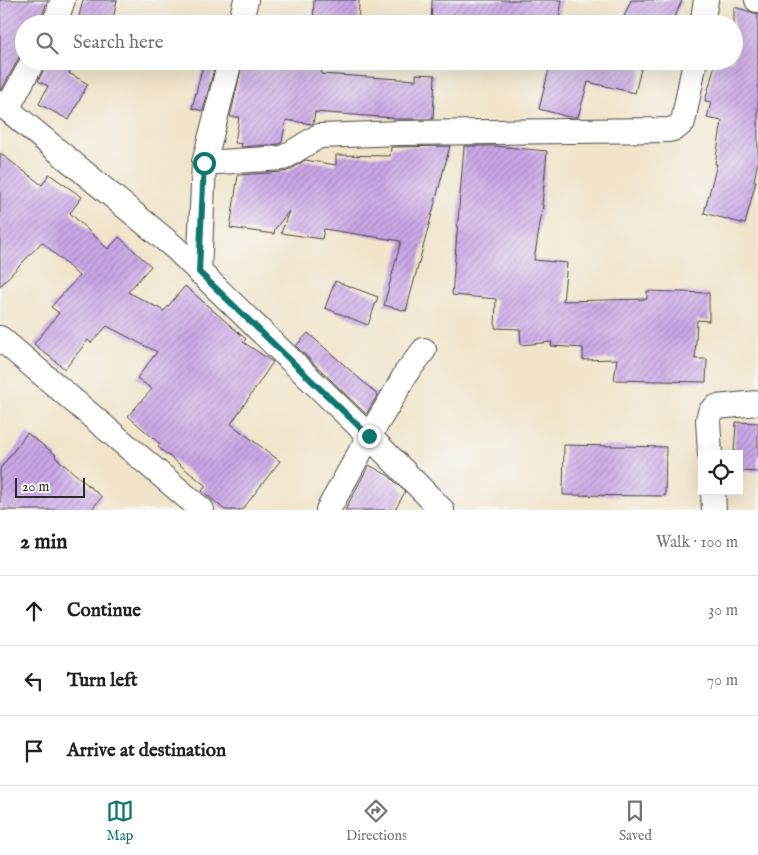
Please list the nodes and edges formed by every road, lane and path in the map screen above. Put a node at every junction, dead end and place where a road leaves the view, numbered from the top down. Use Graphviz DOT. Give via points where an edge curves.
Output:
graph roads {
  1 [pos="63,0"];
  2 [pos="246,0"];
  3 [pos="706,0"];
  4 [pos="58,15"];
  5 [pos="242,15"];
  6 [pos="704,15"];
  7 [pos="27,70"];
  8 [pos="228,70"];
  9 [pos="692,70"];
  10 [pos="3,106"];
  11 [pos="204,163"];
  12 [pos="199,272"];
  13 [pos="0,338"];
  14 [pos="424,350"];
  15 [pos="758,403"];
  16 [pos="369,436"];
  17 [pos="710,450"];
  18 [pos="713,495"];
  19 [pos="202,510"];
  20 [pos="328,510"];
  21 [pos="442,510"];
  22 [pos="714,510"];
  1 -- 4 [label="street"];
  2 -- 5 [label="street"];
  3 -- 6 [label="street"];
  7 -- 10 [label="street"];
  8 -- 11 [label="street"];
  9 -- 11 [label="street" via="683,122 669,130 400,132 319,136 283,158"];
  10 -- 12 [label="street" via="174,247"];
  11 -- 12 [label="street"];
  12 -- 16 [label="street"];
  13 -- 19 [label="street"];
  14 -- 16 [label="street" via="406,373"];
  15 -- 17 [label="street" via="716,407 710,412"];
  16 -- 20 [label="street"];
  16 -- 21 [label="street"];
  18 -- 22 [label="street"];
}
